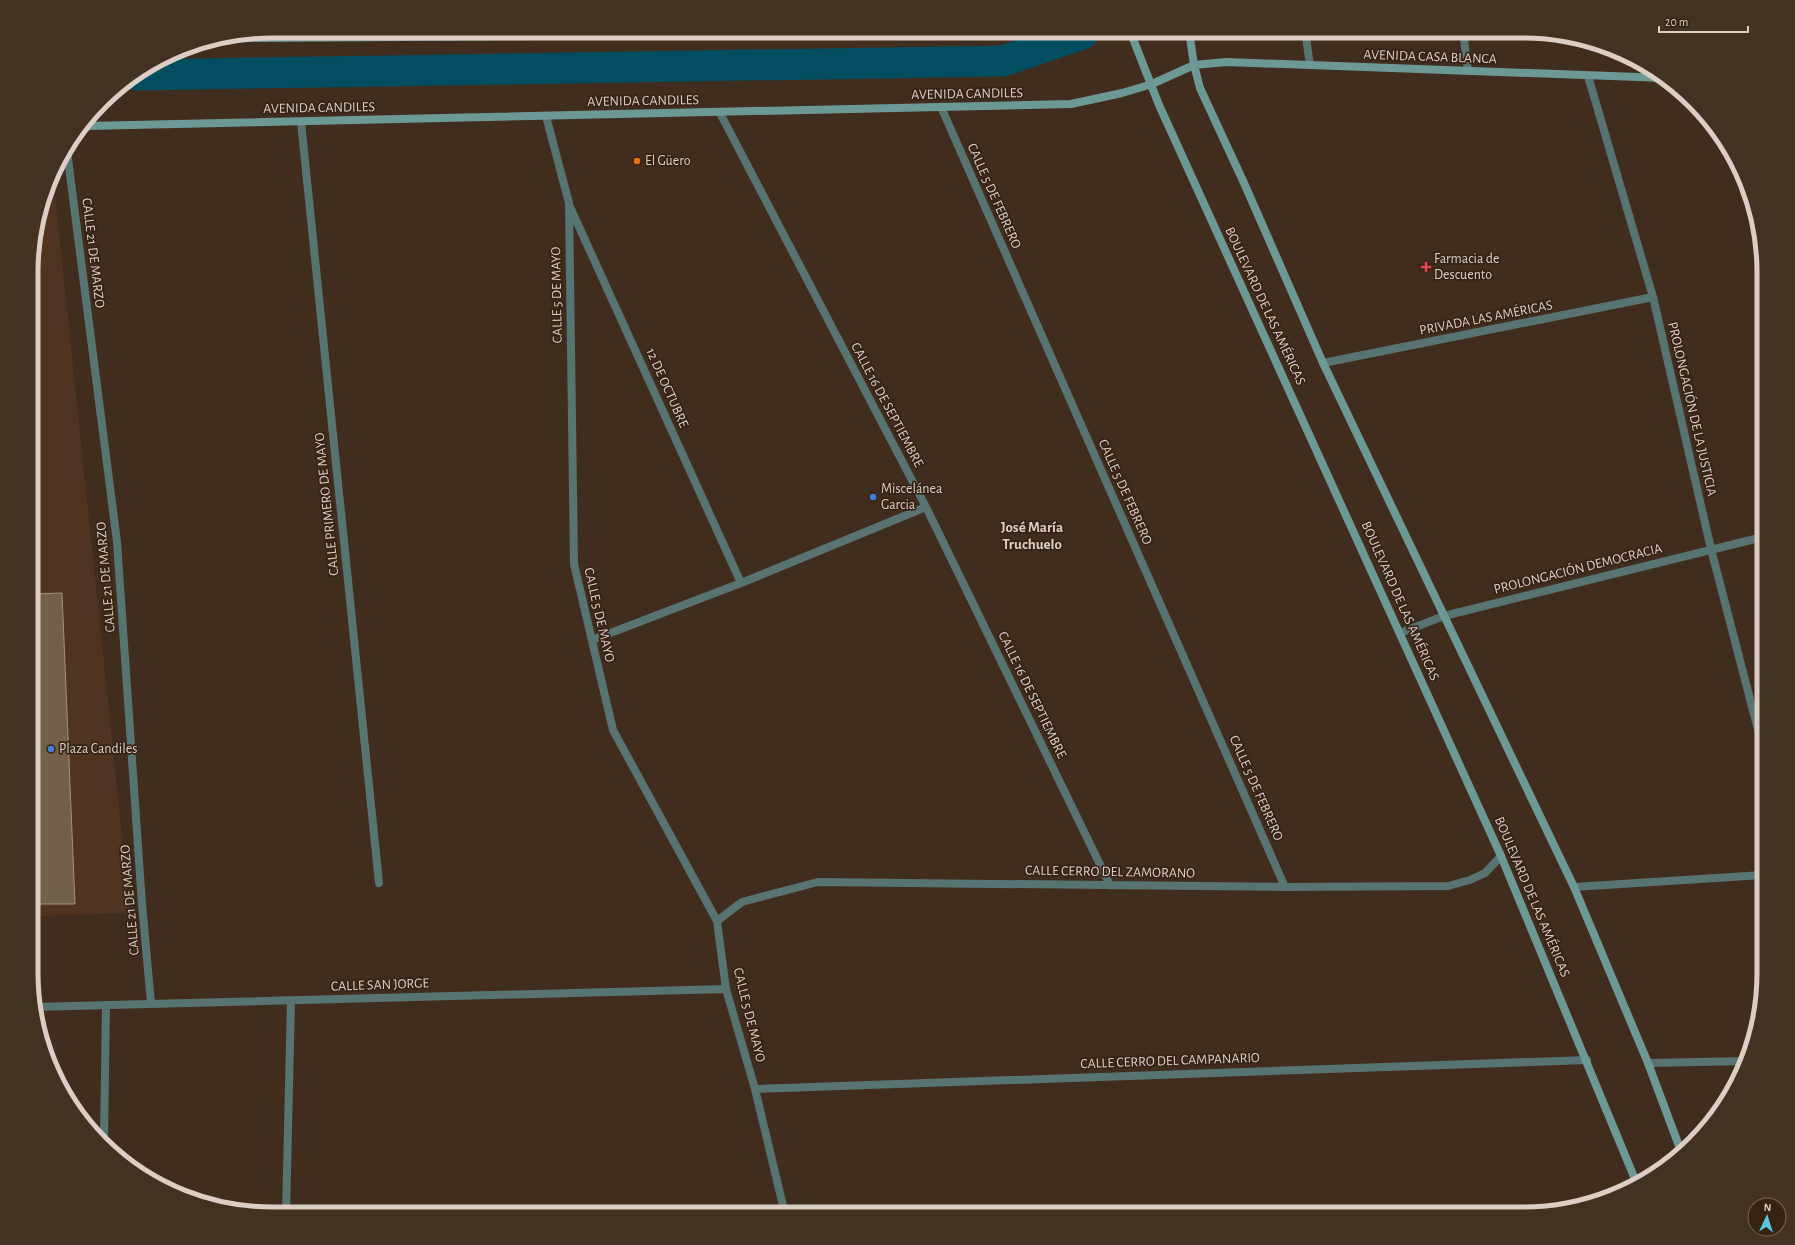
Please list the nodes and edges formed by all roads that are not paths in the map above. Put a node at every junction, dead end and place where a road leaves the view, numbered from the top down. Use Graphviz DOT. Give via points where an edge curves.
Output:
graph roads {
  1 [pos="1133,38"];
  2 [pos="1190,38"];
  3 [pos="1306,38"];
  4 [pos="1463,38"];
  5 [pos="1194,65"];
  6 [pos="1310,65"];
  7 [pos="1468,71"];
  8 [pos="1650,75"];
  9 [pos="1588,76"];
  10 [pos="1152,84"];
  11 [pos="941,107"];
  12 [pos="720,112"];
  13 [pos="546,116"];
  14 [pos="301,122"];
  15 [pos="89,126"];
  16 [pos="68,157"];
  17 [pos="569,203"];
  18 [pos="1653,297"];
  19 [pos="1323,364"];
  20 [pos="926,507"];
  21 [pos="1757,539"];
  22 [pos="1711,549"];
  23 [pos="741,583"];
  24 [pos="1444,616"];
  25 [pos="1400,633"];
  26 [pos="592,640"];
  27 [pos="1757,723"];
  28 [pos="1501,856"];
  29 [pos="1757,875"];
  30 [pos="379,883"];
  31 [pos="1110,885"];
  32 [pos="1285,887"];
  33 [pos="1574,887"];
  34 [pos="717,921"];
  35 [pos="726,989"];
  36 [pos="291,1001"];
  37 [pos="151,1003"];
  38 [pos="106,1005"];
  39 [pos="40,1007"];
  40 [pos="1587,1060"];
  41 [pos="1740,1060"];
  42 [pos="1648,1063"];
  43 [pos="755,1089"];
  44 [pos="104,1137"];
  45 [pos="1679,1147"];
  46 [pos="1635,1179"];
  47 [pos="286,1207"];
  48 [pos="783,1207"];
  1 -- 10 [label="main road, BOULEVARD DE LAS AMÉRICAS"];
  2 -- 5 [label="main road, BOULEVARD DE LAS AMÉRICAS"];
  3 -- 6 [label="street"];
  4 -- 7 [label="street"];
  5 -- 6 [label="main road, AVENIDA CASA BLANCA" via="1226,62"];
  5 -- 10 [label="main road, AVENIDA CANDILES"];
  5 -- 19 [label="main road, BOULEVARD DE LAS AMÉRICAS" via="1200,88"];
  6 -- 7 [label="main road, AVENIDA CASA BLANCA"];
  7 -- 9 [label="main road, AVENIDA CASA BLANCA"];
  8 -- 9 [label="main road, AVENIDA CASA BLANCA"];
  9 -- 18 [label="street, PROLONGACIÓN DE LA JUSTICIA"];
  10 -- 11 [label="main road, AVENIDA CANDILES" via="1109,97 1071,104"];
  10 -- 25 [label="main road, BOULEVARD DE LAS AMÉRICAS" via="1159,105"];
  11 -- 12 [label="main road, AVENIDA CANDILES"];
  11 -- 32 [label="street, CALLE 5 DE FEBRERO"];
  12 -- 13 [label="main road, AVENIDA CANDILES"];
  12 -- 20 [label="street, CALLE 16 DE SEPTIEMBRE"];
  13 -- 14 [label="main road, AVENIDA CANDILES"];
  13 -- 17 [label="street, CALLE 5 DE MAYO"];
  14 -- 15 [label="main road, AVENIDA CANDILES"];
  14 -- 30 [label="street, CALLE PRIMERO DE MAYO"];
  16 -- 37 [label="street, CALLE 21 DE MARZO" via="117,542"];
  17 -- 23 [label="street, 12 DE OCTUBRE"];
  17 -- 26 [label="street, CALLE 5 DE MAYO" via="574,564"];
  18 -- 19 [label="street, PRIVADA LAS AMÉRICAS"];
  18 -- 22 [label="street, PROLONGACIÓN DE LA JUSTICIA"];
  19 -- 24 [label="main road, BOULEVARD DE LAS AMÉRICAS"];
  20 -- 23 [label="street"];
  20 -- 31 [label="street, CALLE 16 DE SEPTIEMBRE"];
  21 -- 22 [label="street, PROLONGACIÓN DEMOCRACIA"];
  22 -- 24 [label="street, PROLONGACIÓN DEMOCRACIA"];
  22 -- 27 [label="street, PROLONGACIÓN DE LA JUSTICIA"];
  23 -- 26 [label="street"];
  24 -- 25 [label="street, PROLONGACIÓN DEMOCRACIA"];
  24 -- 33 [label="main road, BOULEVARD DE LAS AMÉRICAS"];
  25 -- 28 [label="main road, BOULEVARD DE LAS AMÉRICAS"];
  26 -- 34 [label="street, CALLE 5 DE MAYO" via="613,730"];
  28 -- 32 [label="street, CALLE CERRO DEL ZAMORANO" via="1485,872 1470,880 1448,886"];
  28 -- 40 [label="main road, BOULEVARD DE LAS AMÉRICAS"];
  29 -- 33 [label="street"];
  31 -- 32 [label="street, CALLE CERRO DEL ZAMORANO"];
  31 -- 34 [label="street, CALLE CERRO DEL ZAMORANO" via="818,882 742,902"];
  33 -- 42 [label="main road, BOULEVARD DE LAS AMÉRICAS"];
  34 -- 35 [label="street, CALLE 5 DE MAYO"];
  35 -- 36 [label="street, CALLE SAN JORGE"];
  35 -- 43 [label="street, CALLE 5 DE MAYO"];
  36 -- 37 [label="street, CALLE SAN JORGE"];
  36 -- 47 [label="street"];
  37 -- 38 [label="street, CALLE SAN JORGE"];
  38 -- 39 [label="street, CALLE SAN JORGE"];
  38 -- 44 [label="street"];
  40 -- 43 [label="street, CALLE CERRO DEL CAMPANARIO"];
  40 -- 46 [label="main road, BOULEVARD DE LAS AMÉRICAS"];
  41 -- 42 [label="street"];
  42 -- 45 [label="main road, BOULEVARD DE LAS AMÉRICAS"];
  43 -- 48 [label="street, CALLE 5 DE MAYO"];
}
